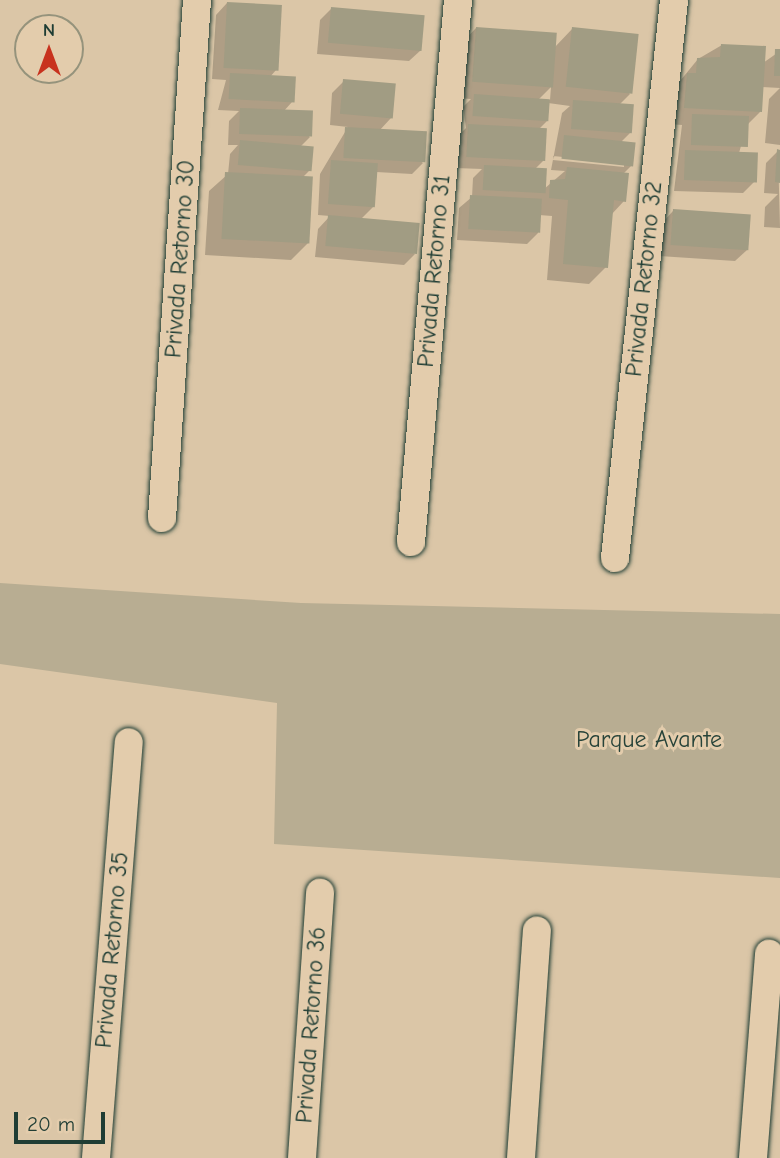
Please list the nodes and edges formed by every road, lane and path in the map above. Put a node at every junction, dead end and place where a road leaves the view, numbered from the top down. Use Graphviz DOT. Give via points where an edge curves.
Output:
graph roads {
  1 [pos="197,0"];
  2 [pos="458,0"];
  3 [pos="674,0"];
  4 [pos="162,518"];
  5 [pos="411,542"];
  6 [pos="615,558"];
  7 [pos="129,742"];
  8 [pos="320,893"];
  9 [pos="537,931"];
  10 [pos="769,954"];
  11 [pos="96,1158"];
  12 [pos="302,1158"];
  13 [pos="521,1158"];
  14 [pos="753,1158"];
  1 -- 4 [label="street, Privada Retorno 30"];
  2 -- 5 [label="street, Privada Retorno 31"];
  3 -- 6 [label="street, Privada Retorno 32"];
  7 -- 11 [label="street, Privada Retorno 35"];
  8 -- 12 [label="street, Privada Retorno 36"];
  9 -- 13 [label="street"];
  10 -- 14 [label="street"];
}
